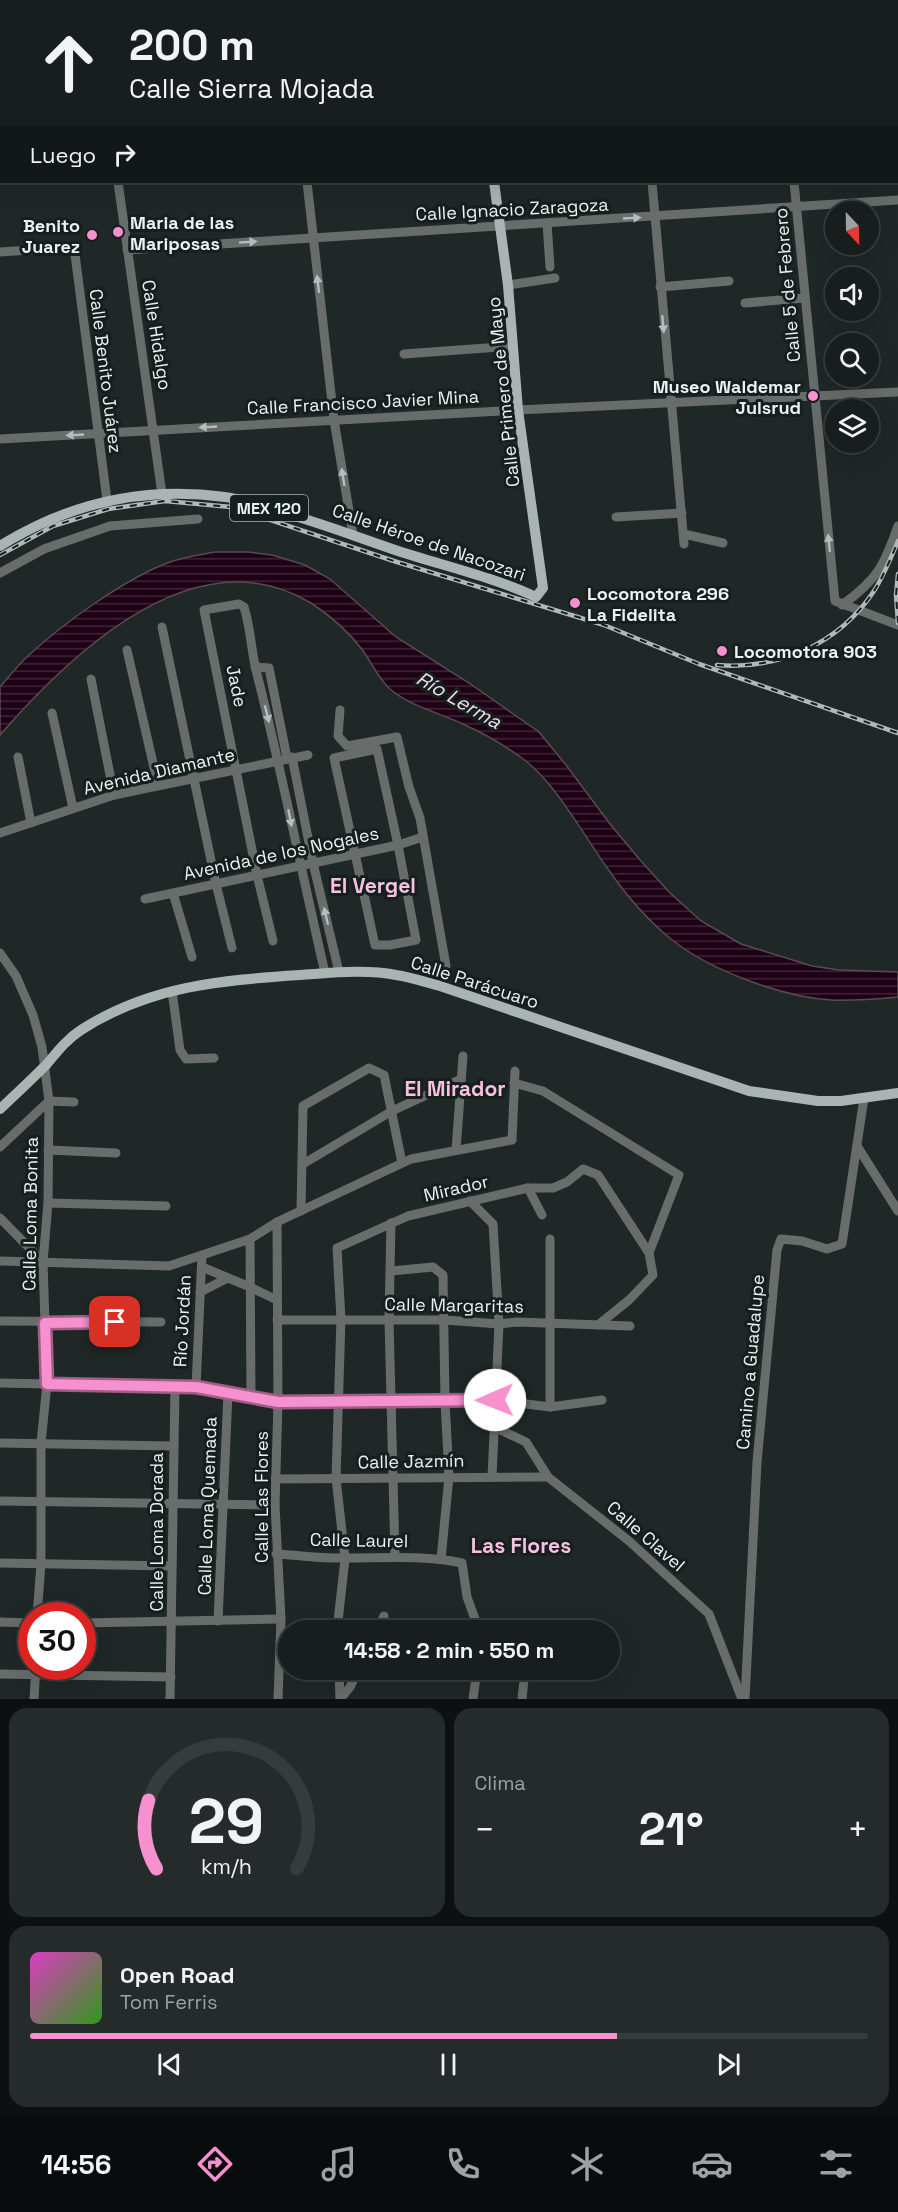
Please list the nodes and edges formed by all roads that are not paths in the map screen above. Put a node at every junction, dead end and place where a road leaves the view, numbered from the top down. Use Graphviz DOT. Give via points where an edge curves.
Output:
graph roads {
  1 [pos="118,183"];
  2 [pos="308,183"];
  3 [pos="494,183"];
  4 [pos="651,183"];
  5 [pos="794,183"];
  6 [pos="898,200"];
  7 [pos="796,206"];
  8 [pos="654,217"];
  9 [pos="547,223"];
  10 [pos="500,225"];
  11 [pos="313,238"];
  12 [pos="127,250"];
  13 [pos="0,252"];
  14 [pos="550,267"];
  15 [pos="555,278"];
  16 [pos="729,281"];
  17 [pos="508,285"];
  18 [pos="660,287"];
  19 [pos="804,298"];
  20 [pos="745,303"];
  21 [pos="512,346"];
  22 [pos="404,354"];
  23 [pos="898,393"];
  24 [pos="814,395"];
  25 [pos="670,403"];
  26 [pos="518,410"];
  27 [pos="334,420"];
  28 [pos="154,430"];
  29 [pos="97,434"];
  30 [pos="0,439"];
  31 [pos="162,494"];
  32 [pos="106,500"];
  33 [pos="682,513"];
  34 [pos="616,517"];
  35 [pos="198,519"];
  36 [pos="898,526"];
  37 [pos="684,534"];
  38 [pos="353,535"];
  39 [pos="723,543"];
  40 [pos="684,544"];
  41 [pos="0,546"];
  42 [pos="0,573"];
  43 [pos="536,597"];
  44 [pos="838,603"];
  45 [pos="898,626"];
  46 [pos="162,627"];
  47 [pos="127,650"];
  48 [pos="91,679"];
  49 [pos="340,710"];
  50 [pos="52,713"];
  51 [pos="308,755"];
  52 [pos="18,757"];
  53 [pos="286,758"];
  54 [pos="237,769"];
  55 [pos="195,778"];
  56 [pos="158,785"];
  57 [pos="114,795"];
  58 [pos="73,808"];
  59 [pos="31,822"];
  60 [pos="0,833"];
  61 [pos="423,837"];
  62 [pos="398,845"];
  63 [pos="355,854"];
  64 [pos="314,863"];
  65 [pos="300,866"];
  66 [pos="257,875"];
  67 [pos="216,884"];
  68 [pos="173,893"];
  69 [pos="145,899"];
  70 [pos="273,941"];
  71 [pos="232,948"];
  72 [pos="0,953"];
  73 [pos="192,957"];
  74 [pos="446,966"];
  75 [pos="339,972"];
  76 [pos="325,973"];
  77 [pos="172,991"];
  78 [pos="463,1056"];
  79 [pos="214,1058"];
  80 [pos="45,1065"];
  81 [pos="515,1071"];
  82 [pos="461,1079"];
  83 [pos="514,1083"];
  84 [pos="898,1093"];
  85 [pos="864,1098"];
  86 [pos="49,1101"];
  87 [pos="74,1102"];
  88 [pos="0,1109"];
  89 [pos="392,1111"];
  90 [pos="857,1146"];
  91 [pos="0,1147"];
  92 [pos="48,1150"];
  93 [pos="456,1150"];
  94 [pos="116,1153"];
  95 [pos="402,1163"];
  96 [pos="303,1164"];
  97 [pos="528,1188"];
  98 [pos="470,1201"];
  99 [pos="48,1203"];
  100 [pos="166,1206"];
  101 [pos="301,1211"];
  102 [pos="898,1211"];
  103 [pos="542,1215"];
  104 [pos="0,1218"];
  105 [pos="277,1222"];
  106 [pos="391,1223"];
  107 [pos="250,1239"];
  108 [pos="550,1239"];
  109 [pos="649,1253"];
  110 [pos="202,1256"];
  111 [pos="0,1261"];
  112 [pos="43,1262"];
  113 [pos="201,1267"];
  114 [pos="391,1271"];
  115 [pos="228,1278"];
  116 [pos="250,1287"];
  117 [pos="200,1292"];
  118 [pos="277,1300"];
  119 [pos="341,1319"];
  120 [pos="277,1320"];
  121 [pos="389,1320"];
  122 [pos="445,1320"];
  123 [pos="0,1322"];
  124 [pos="161,1322"];
  125 [pos="45,1323"];
  126 [pos="552,1323"];
  127 [pos="499,1324"];
  128 [pos="598,1325"];
  129 [pos="630,1326"];
  130 [pos="0,1383"];
  131 [pos="47,1384"];
  132 [pos="175,1387"];
  133 [pos="196,1387"];
  134 [pos="228,1393"];
  135 [pos="250,1397"];
  136 [pos="495,1400"];
  137 [pos="602,1400"];
  138 [pos="338,1401"];
  139 [pos="392,1401"];
  140 [pos="445,1401"];
  141 [pos="278,1402"];
  142 [pos="550,1407"];
  143 [pos="494,1427"];
  144 [pos="0,1443"];
  145 [pos="41,1443"];
  146 [pos="173,1446"];
  147 [pos="394,1477"];
  148 [pos="449,1477"];
  149 [pos="492,1477"];
  150 [pos="548,1477"];
  151 [pos="336,1478"];
  152 [pos="275,1479"];
  153 [pos="0,1501"];
  154 [pos="42,1502"];
  155 [pos="174,1505"];
  156 [pos="275,1505"];
  157 [pos="225,1506"];
  158 [pos="276,1554"];
  159 [pos="395,1556"];
  160 [pos="345,1558"];
  161 [pos="441,1559"];
  162 [pos="0,1563"];
  163 [pos="41,1564"];
  164 [pos="172,1566"];
  165 [pos="38,1602"];
  166 [pos="384,1616"];
  167 [pos="281,1619"];
  168 [pos="337,1620"];
  169 [pos="382,1620"];
  170 [pos="475,1620"];
  171 [pos="218,1621"];
  172 [pos="0,1622"];
  173 [pos="172,1622"];
  174 [pos="18,1623"];
  175 [pos="96,1623"];
  176 [pos="18,1672"];
  177 [pos="0,1674"];
  178 [pos="96,1674"];
  179 [pos="171,1677"];
  180 [pos="35,1680"];
  181 [pos="280,1680"];
  182 [pos="340,1680"];
  183 [pos="353,1680"];
  184 [pos="476,1680"];
  185 [pos="524,1680"];
  186 [pos="341,1698"];
  187 [pos="34,1699"];
  188 [pos="170,1699"];
  189 [pos="278,1699"];
  190 [pos="473,1699"];
  191 [pos="522,1699"];
  192 [pos="744,1699"];
  1 -- 12 [label="street, Calle Hidalgo"];
  2 -- 11 [label="street"];
  3 -- 10 [label="main road, Calle Primero de Mayo / MEX 120"];
  4 -- 8 [label="street"];
  5 -- 7 [label="street, Calle 5 de Febrero"];
  6 -- 7 [label="street, Calle Ignacio Zaragoza"];
  7 -- 8 [label="street, Calle Ignacio Zaragoza"];
  7 -- 19 [label="street, Calle 5 de Febrero"];
  9 -- 8 [label="street, Calle Ignacio Zaragoza, one-way"];
  8 -- 18 [label="street"];
  9 -- 10 [label="street, Calle Ignacio Zaragoza"];
  9 -- 14 [label="street"];
  10 -- 11 [label="street, Calle Ignacio Zaragoza"];
  10 -- 17 [label="main road, Calle Primero de Mayo / MEX 120"];
  12 -- 11 [label="street, Calle Ignacio Zaragoza, one-way"];
  27 -- 11 [label="street, one-way"];
  12 -- 28 [label="street, Calle Hidalgo"];
  13 -- 29 [label="street, Calle Benito Juárez" via="74,247"];
  15 -- 17 [label="street"];
  16 -- 18 [label="street"];
  17 -- 21 [label="main road, Calle Primero de Mayo / MEX 120"];
  18 -- 25 [label="street, one-way"];
  19 -- 20 [label="street"];
  19 -- 24 [label="street, Calle 5 de Febrero"];
  21 -- 22 [label="street"];
  21 -- 26 [label="main road, Calle Primero de Mayo / MEX 120"];
  23 -- 24 [label="street, Calle Francisco Javier Mina"];
  24 -- 25 [label="street, Calle Francisco Javier Mina"];
  44 -- 24 [label="street, Calle 5 de Febrero, one-way"];
  25 -- 26 [label="street, Calle Francisco Javier Mina"];
  25 -- 33 [label="street"];
  26 -- 27 [label="street, Calle Francisco Javier Mina"];
  26 -- 43 [label="main road, Calle Primero de Mayo / MEX 120" via="543,588"];
  27 -- 28 [label="street, Calle Francisco Javier Mina, one-way"];
  38 -- 27 [label="street, one-way"];
  28 -- 29 [label="street, Calle Francisco Javier Mina"];
  28 -- 31 [label="street, Calle Hidalgo"];
  29 -- 30 [label="street, Calle Francisco Javier Mina, one-way"];
  29 -- 32 [label="street, Calle Benito Juárez"];
  31 -- 32 [label="main road, Calle Héroe de Nacozari / MEX 120"];
  31 -- 38 [label="main road, Calle Héroe de Nacozari / MEX 120" via="227,497 317,521"];
  32 -- 41 [label="main road, Calle Héroe de Nacozari / MEX 120" via="44,522"];
  33 -- 34 [label="street"];
  33 -- 37 [label="street"];
  35 -- 42 [label="street" via="110,526 44,549"];
  36 -- 44 [label="street" via="886,560 875,576 861,591"];
  37 -- 39 [label="street"];
  37 -- 40 [label="street"];
  38 -- 43 [label="main road, Calle Héroe de Nacozari / MEX 120"];
  44 -- 45 [label="street"];
  46 -- 55 [label="street"];
  47 -- 56 [label="street"];
  48 -- 57 [label="street"];
  49 -- 61 [label="street" via="338,736 348,746 398,737"];
  50 -- 58 [label="street"];
  51 -- 53 [label="street, Avenida Diamante"];
  52 -- 59 [label="street"];
  53 -- 54 [label="street, Avenida Diamante"];
  53 -- 54 [label="street, Jade" via="255,667 244,607 239,604 204,610"];
  53 -- 64 [label="street"];
  53 -- 65 [label="street, one-way"];
  54 -- 55 [label="street, Avenida Diamante"];
  54 -- 66 [label="street, Jade"];
  55 -- 56 [label="street, Avenida Diamante"];
  55 -- 67 [label="street"];
  56 -- 57 [label="street, Avenida Diamante"];
  57 -- 58 [label="street, Avenida Diamante"];
  58 -- 59 [label="street, Avenida Diamante"];
  59 -- 60 [label="street, Avenida Diamante"];
  61 -- 62 [label="street, Avenida de los Nogales"];
  61 -- 74 [label="street"];
  62 -- 63 [label="street, Avenida de los Nogales"];
  62 -- 63 [label="street" via="416,940 375,945"];
  62 -- 63 [label="street" via="377,749 334,758"];
  63 -- 64 [label="street, Avenida de los Nogales"];
  64 -- 65 [label="street, Avenida de los Nogales"];
  75 -- 64 [label="street, one-way"];
  65 -- 66 [label="street, Avenida de los Nogales"];
  65 -- 76 [label="street"];
  66 -- 67 [label="street, Avenida de los Nogales"];
  66 -- 70 [label="street, Jade"];
  67 -- 68 [label="street, Avenida de los Nogales"];
  67 -- 71 [label="street"];
  68 -- 69 [label="street, Avenida de los Nogales"];
  68 -- 73 [label="street"];
  72 -- 80 [label="street, Calle Loma Bonita" via="16,976 33,1015"];
  75 -- 76 [label="main road, Calle Parácuaro"];
  75 -- 85 [label="main road, Calle Parácuaro" via="395,974 440,986 749,1091 818,1101"];
  76 -- 77 [label="main road, Calle Parácuaro" via="237,979"];
  77 -- 79 [label="street" via="180,1050 186,1059"];
  77 -- 80 [label="main road, Calle Parácuaro" via="97,1020 63,1044"];
  78 -- 82 [label="street"];
  80 -- 86 [label="street, Calle Loma Bonita"];
  80 -- 88 [label="main road, Calle Parácuaro"];
  81 -- 83 [label="street"];
  82 -- 89 [label="street"];
  82 -- 93 [label="street"];
  83 -- 93 [label="street" via="512,1140"];
  83 -- 109 [label="street" via="543,1091 679,1175"];
  84 -- 85 [label="main road, Calle Parácuaro"];
  85 -- 90 [label="street, Camino a Guadalupe"];
  86 -- 87 [label="street"];
  86 -- 91 [label="street"];
  86 -- 92 [label="street, Calle Loma Bonita"];
  89 -- 95 [label="street"];
  89 -- 96 [label="street"];
  89 -- 96 [label="street" via="384,1075 369,1068 303,1106"];
  90 -- 102 [label="street"];
  90 -- 192 [label="street, Camino a Guadalupe" via="842,1244 827,1249 781,1239 777,1250 757,1462"];
  92 -- 94 [label="street"];
  92 -- 99 [label="street, Calle Loma Bonita"];
  93 -- 95 [label="street"];
  95 -- 101 [label="street"];
  96 -- 101 [label="street"];
  97 -- 98 [label="street, Mirador"];
  97 -- 103 [label="street"];
  97 -- 109 [label="street, Mirador" via="553,1188 583,1169 598,1175"];
  98 -- 106 [label="street, Mirador"];
  98 -- 127 [label="street" via="493,1224"];
  99 -- 100 [label="street"];
  99 -- 112 [label="street, Calle Loma Bonita"];
  101 -- 105 [label="street"];
  104 -- 112 [label="street"];
  105 -- 107 [label="street"];
  105 -- 118 [label="street, Calle Las Flores"];
  106 -- 114 [label="street"];
  106 -- 119 [label="street, Mirador" via="337,1248"];
  107 -- 110 [label="street"];
  107 -- 116 [label="street"];
  108 -- 126 [label="street"];
  109 -- 128 [label="street" via="653,1275"];
  110 -- 112 [label="street" via="169,1266"];
  110 -- 113 [label="street, Río Jordán"];
  111 -- 112 [label="street"];
  112 -- 125 [label="street, Calle Loma Bonita"];
  113 -- 115 [label="street"];
  113 -- 117 [label="street, Río Jordán"];
  114 -- 121 [label="street"];
  114 -- 122 [label="street" via="433,1267 443,1275"];
  115 -- 116 [label="street"];
  115 -- 117 [label="street"];
  116 -- 118 [label="street"];
  116 -- 135 [label="street"];
  117 -- 133 [label="street, Río Jordán"];
  118 -- 120 [label="street, Calle Las Flores"];
  119 -- 120 [label="street, Calle Margaritas"];
  119 -- 121 [label="street, Calle Margaritas"];
  119 -- 138 [label="street"];
  120 -- 141 [label="street, Calle Las Flores"];
  121 -- 122 [label="street, Calle Margaritas"];
  121 -- 139 [label="street"];
  122 -- 127 [label="street, Calle Margaritas"];
  122 -- 140 [label="street"];
  123 -- 125 [label="street"];
  124 -- 125 [label="street"];
  125 -- 131 [label="street, Calle Loma Bonita"];
  126 -- 127 [label="street, Calle Margaritas"];
  126 -- 128 [label="street, Calle Margaritas"];
  126 -- 142 [label="street"];
  127 -- 136 [label="street"];
  128 -- 129 [label="street, Calle Margaritas"];
  130 -- 131 [label="street"];
  131 -- 132 [label="street"];
  131 -- 145 [label="street, Calle Loma Bonita"];
  132 -- 133 [label="street"];
  132 -- 146 [label="street, Calle Loma Dorada"];
  133 -- 134 [label="street"];
  134 -- 135 [label="street"];
  134 -- 157 [label="street, Calle Loma Quemada"];
  135 -- 141 [label="street"];
  136 -- 140 [label="street"];
  136 -- 142 [label="street"];
  136 -- 143 [label="street"];
  137 -- 142 [label="street"];
  138 -- 139 [label="street"];
  138 -- 141 [label="street"];
  138 -- 151 [label="street"];
  139 -- 140 [label="street"];
  139 -- 147 [label="street"];
  140 -- 148 [label="street"];
  141 -- 152 [label="street, Calle Las Flores"];
  143 -- 149 [label="street"];
  143 -- 150 [label="street, Calle Clavel" via="526,1442"];
  144 -- 145 [label="street"];
  145 -- 146 [label="street"];
  145 -- 154 [label="street, Calle Loma Bonita"];
  146 -- 155 [label="street, Calle Loma Dorada"];
  147 -- 148 [label="street, Calle Jazmín"];
  147 -- 151 [label="street, Calle Jazmín"];
  147 -- 159 [label="street"];
  148 -- 149 [label="street, Calle Jazmín"];
  148 -- 161 [label="street"];
  149 -- 150 [label="street, Calle Jazmín"];
  150 -- 192 [label="street, Calle Clavel" via="629,1541 709,1614"];
  151 -- 152 [label="street, Calle Jazmín"];
  151 -- 160 [label="street"];
  152 -- 156 [label="street, Calle Las Flores"];
  153 -- 154 [label="street"];
  154 -- 155 [label="street"];
  154 -- 163 [label="street, Calle Loma Bonita"];
  155 -- 157 [label="street"];
  155 -- 164 [label="street, Calle Loma Dorada"];
  156 -- 157 [label="street"];
  156 -- 158 [label="street, Calle Las Flores"];
  157 -- 171 [label="street, Calle Loma Quemada"];
  158 -- 160 [label="street, Calle Laurel"];
  158 -- 167 [label="street, Calle Las Flores"];
  159 -- 160 [label="street, Calle Laurel"];
  159 -- 161 [label="street, Calle Laurel"];
  160 -- 168 [label="street"];
  161 -- 170 [label="street" via="462,1563"];
  162 -- 163 [label="street"];
  163 -- 164 [label="street"];
  163 -- 165 [label="street, Calle Loma Bonita"];
  164 -- 173 [label="street, Calle Loma Dorada"];
  166 -- 169 [label="street"];
  167 -- 171 [label="street"];
  171 -- 173 [label="street"];
  172 -- 174 [label="street"];
  173 -- 175 [label="street"];
  173 -- 179 [label="street, Calle Loma Dorada"];
  176 -- 177 [label="street"];
  178 -- 179 [label="street"];
  179 -- 188 [label="street, Calle Loma Dorada"];
  180 -- 187 [label="street"];
  181 -- 189 [label="street, Calle Las Flores"];
  182 -- 186 [label="street"];
  183 -- 186 [label="street"];
  184 -- 190 [label="street"];
  185 -- 191 [label="street"];
}
